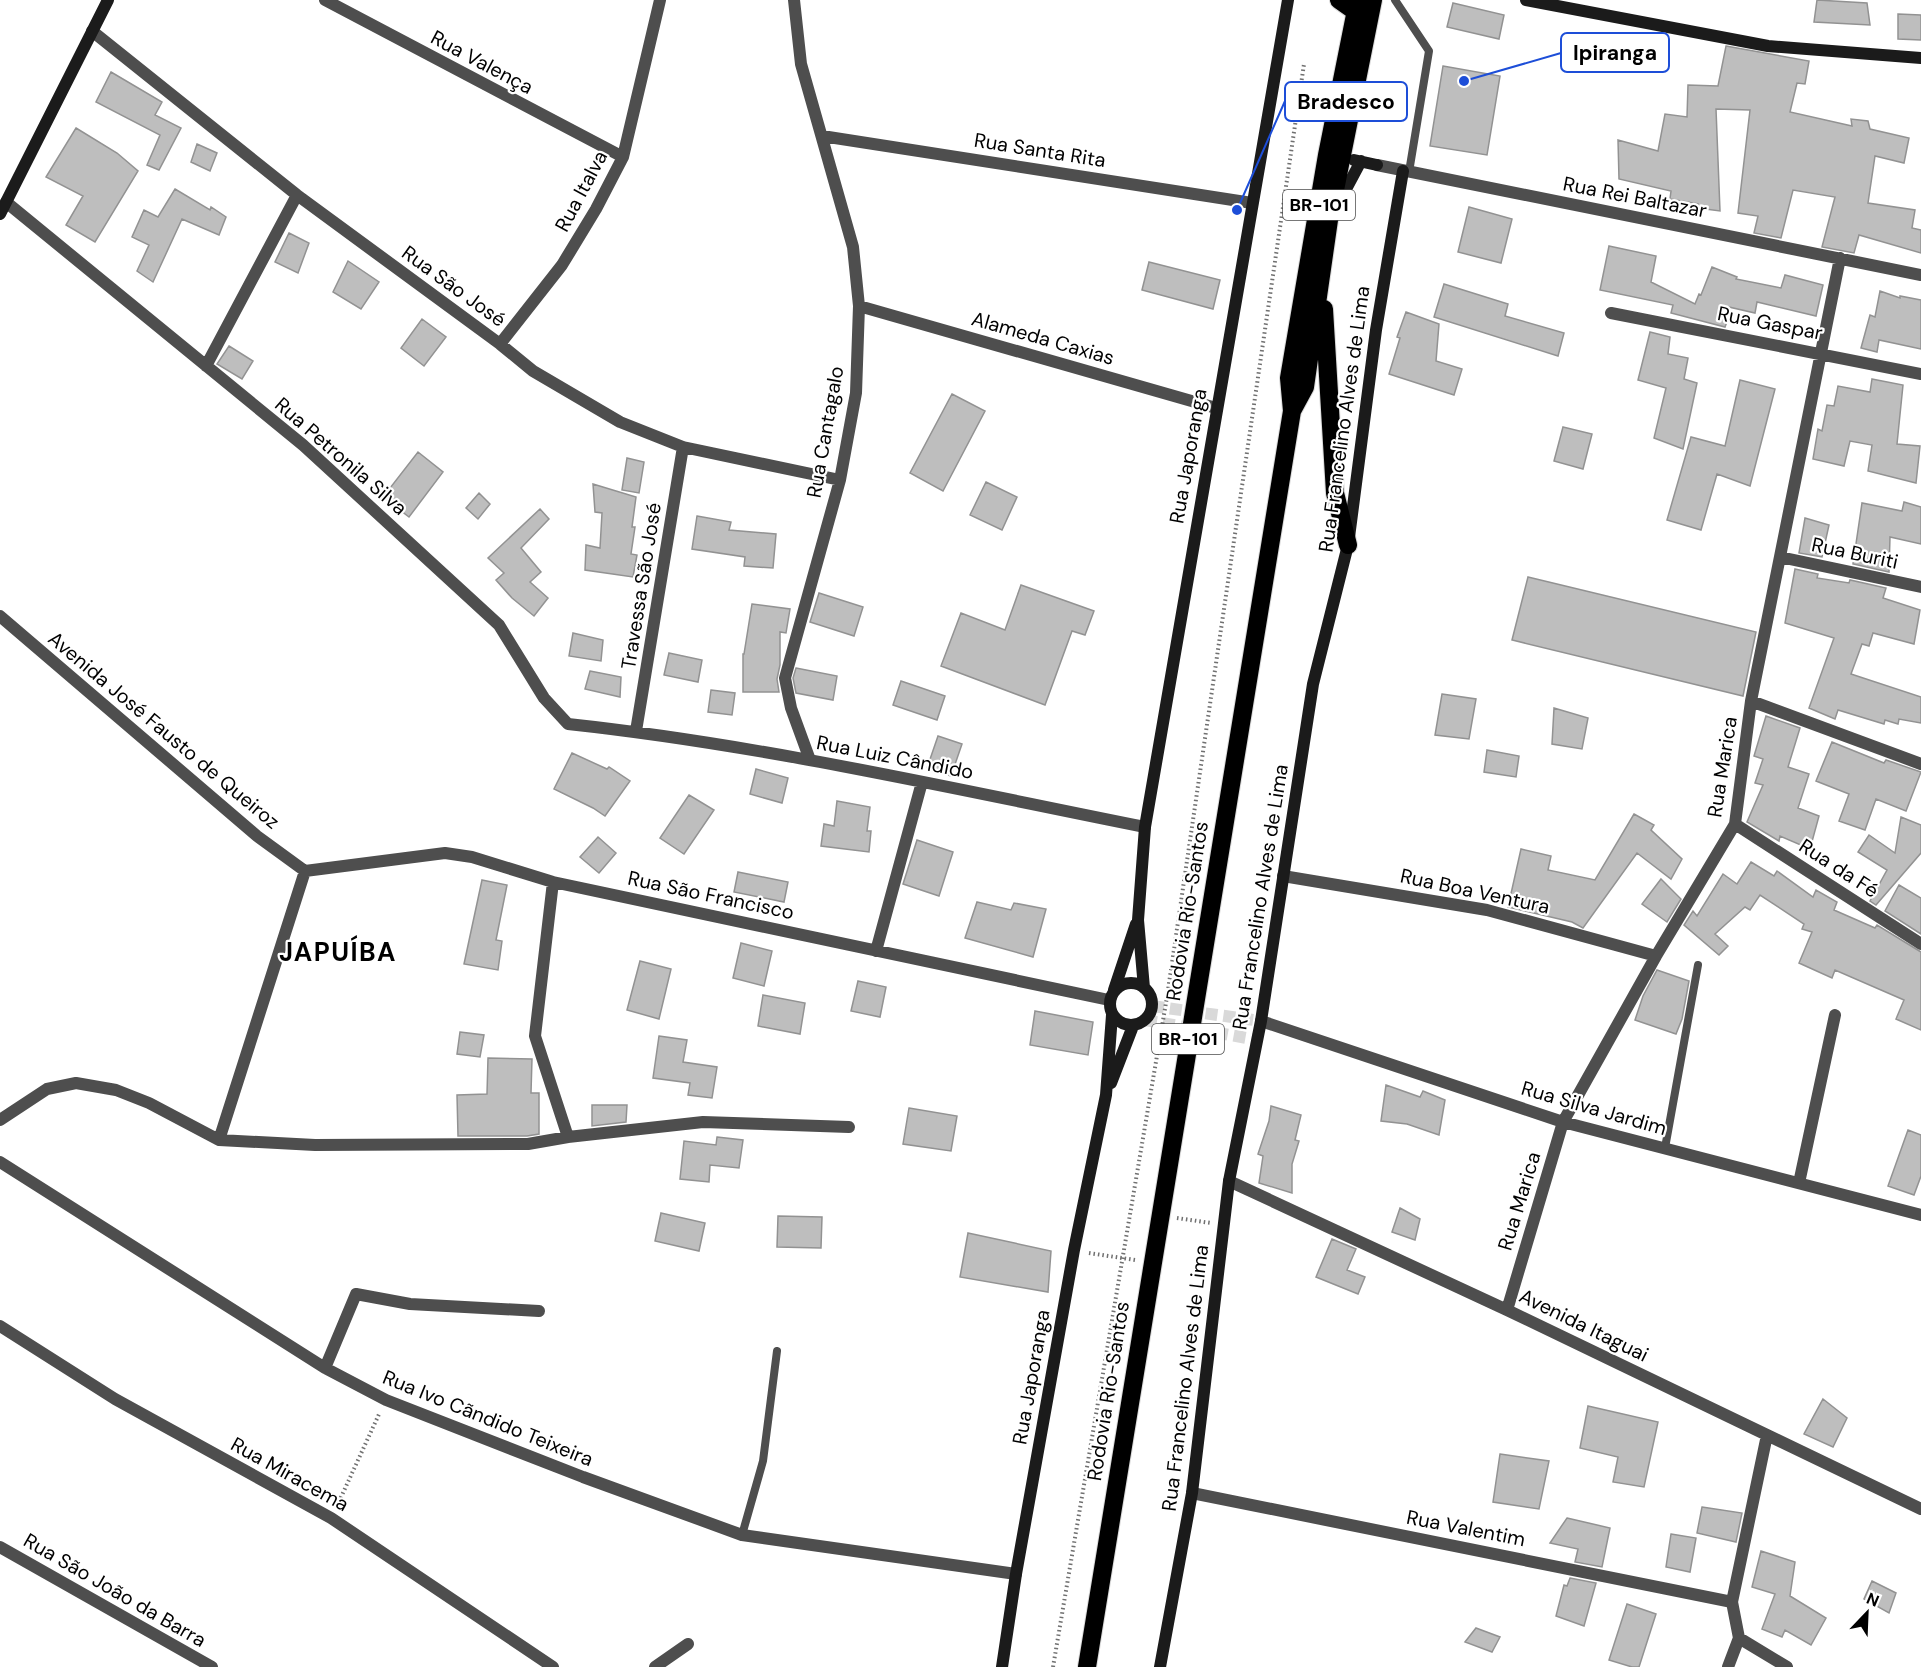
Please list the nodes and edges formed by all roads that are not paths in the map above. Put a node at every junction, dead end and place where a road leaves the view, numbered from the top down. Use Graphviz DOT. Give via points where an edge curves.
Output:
graph roads {
  1 [pos="108,0"];
  2 [pos="325,0"];
  3 [pos="660,0"];
  4 [pos="794,0"];
  5 [pos="1288,0"];
  6 [pos="1339,0"];
  7 [pos="1373,0"];
  8 [pos="1395,0"];
  9 [pos="1526,0"];
  10 [pos="1357,6"];
  11 [pos="92,31"];
  12 [pos="1921,58"];
  13 [pos="822,136"];
  14 [pos="622,157"];
  15 [pos="1341,158"];
  16 [pos="1361,161"];
  17 [pos="1377,165"];
  18 [pos="1406,171"];
  19 [pos="297,195"];
  20 [pos="6,201"];
  21 [pos="1252,203"];
  22 [pos="0,214"];
  23 [pos="1329,220"];
  24 [pos="1840,258"];
  25 [pos="1322,271"];
  26 [pos="1921,275"];
  27 [pos="859,306"];
  28 [pos="1611,313"];
  29 [pos="500,344"];
  30 [pos="1821,353"];
  31 [pos="206,366"];
  32 [pos="1921,374"];
  33 [pos="1216,408"];
  34 [pos="1292,411"];
  35 [pos="683,447"];
  36 [pos="840,480"];
  37 [pos="1348,545"];
  38 [pos="1780,556"];
  39 [pos="1921,587"];
  40 [pos="0,616"];
  41 [pos="1751,701"];
  42 [pos="636,731"];
  43 [pos="810,760"];
  44 [pos="1921,764"];
  45 [pos="922,782"];
  46 [pos="1735,824"];
  47 [pos="1145,827"];
  48 [pos="305,871"];
  49 [pos="1283,876"];
  50 [pos="553,882"];
  51 [pos="1138,920"];
  52 [pos="1921,944"];
  53 [pos="876,951"];
  54 [pos="1656,956"];
  55 [pos="1698,965"];
  56 [pos="1144,988"];
  57 [pos="1112,995"];
  58 [pos="1112,1015"];
  59 [pos="1835,1015"];
  60 [pos="1262,1021"];
  61 [pos="1133,1026"];
  62 [pos="1106,1095"];
  63 [pos="0,1120"];
  64 [pos="1563,1122"];
  65 [pos="849,1127"];
  66 [pos="568,1137"];
  67 [pos="219,1140"];
  68 [pos="1665,1148"];
  69 [pos="0,1162"];
  70 [pos="1229,1181"];
  71 [pos="1799,1183"];
  72 [pos="1921,1215"];
  73 [pos="1507,1310"];
  74 [pos="539,1311"];
  75 [pos="0,1326"];
  76 [pos="777,1351"];
  77 [pos="325,1368"];
  78 [pos="1767,1435"];
  79 [pos="1192,1493"];
  80 [pos="1921,1509"];
  81 [pos="742,1535"];
  82 [pos="0,1547"];
  83 [pos="1016,1574"];
  84 [pos="1732,1602"];
  85 [pos="1739,1638"];
  86 [pos="688,1644"];
  87 [pos="212,1667"];
  88 [pos="553,1667"];
  89 [pos="655,1667"];
  90 [pos="1002,1667"];
  91 [pos="1087,1667"];
  92 [pos="1160,1667"];
  93 [pos="1728,1667"];
  94 [pos="1787,1667"];
  1 -- 11 [label="main road"];
  2 -- 14 [label="street, Rua Valença"];
  3 -- 14 [label="street, Rua Italva"];
  4 -- 13 [label="street, Rua Cantagalo" via="801,64"];
  5 -- 21 [label="main road, Rua Japoranga"];
  6 -- 10 [label="highway"];
  7 -- 15 [label="highway, Rodovia Rio-Santos / BR-101"];
  8 -- 18 [label="lane" via="1429,51"];
  9 -- 12 [label="main road" via="1768,46"];
  10 -- 34 [label="highway, Rodovia Rio-Santos / BR-101" via="1289,378"];
  11 -- 19 [label="street, Rua São José"];
  11 -- 20 [label="main road"];
  13 -- 21 [label="street, Rua Santa Rita"];
  13 -- 27 [label="street, Rua Cantagalo" via="853,247"];
  14 -- 29 [label="street, Rua Italva" via="562,265"];
  15 -- 16 [label="main road, Rua Rei Baltazar"];
  15 -- 23 [label="highway, Rodovia Rio-Santos / BR-101"];
  16 -- 17 [label="main road, Rua Rei Baltazar"];
  16 -- 23 [label="main road"];
  17 -- 18 [label="street, Rua Rei Baltazar"];
  18 -- 24 [label="street, Rua Rei Baltazar"];
  18 -- 37 [label="main road, Rua Francelino Alves de Lima" via="1376,330"];
  19 -- 29 [label="street, Rua São José"];
  19 -- 31 [label="street"];
  20 -- 22 [label="main road"];
  20 -- 31 [label="street, Rua Petronila Silva"];
  21 -- 33 [label="main road, Rua Japoranga"];
  23 -- 25 [label="highway, Rodovia Rio-Santos / BR-101"];
  24 -- 26 [label="street, Rua Rei Baltazar"];
  24 -- 30 [label="street, Rua Marica"];
  25 -- 34 [label="highway, Rodovia Rio-Santos / BR-101" via="1305,387"];
  25 -- 37 [label="highway" via="1335,493"];
  27 -- 33 [label="street, Alameda Caxias"];
  27 -- 36 [label="street, Rua Cantagalo" via="856,393"];
  28 -- 30 [label="street, Rua Gaspar"];
  29 -- 35 [label="street, Rua São José" via="533,371 620,422"];
  30 -- 32 [label="street, Rua Gaspar"];
  30 -- 38 [label="street, Rua Marica"];
  31 -- 42 [label="street, Rua Petronila Silva" via="303,445 499,625 544,698 568,724"];
  33 -- 47 [label="main road, Rua Japoranga"];
  34 -- 91 [label="highway, Rodovia Rio-Santos / BR-101"];
  35 -- 36 [label="street, Rua São José"];
  35 -- 42 [label="street, Travessa São José"];
  36 -- 43 [label="street, Rua Cantagalo" via="785,678 791,708"];
  37 -- 49 [label="main road, Rua Francelino Alves de Lima" via="1313,684"];
  38 -- 39 [label="street, Rua Buriti"];
  38 -- 41 [label="street, Rua Marica"];
  40 -- 48 [label="street, Avenida José Fausto de Queiroz" via="257,836"];
  41 -- 44 [label="street"];
  41 -- 46 [label="street, Rua Marica"];
  42 -- 43 [label="street, Rua Luiz Cândido"];
  43 -- 45 [label="street, Rua Luiz Cândido"];
  45 -- 47 [label="street, Rua Luiz Cândido"];
  45 -- 53 [label="street"];
  46 -- 52 [label="street, Rua da Fé"];
  46 -- 54 [label="street, Rua Marica"];
  47 -- 51 [label="main road, Rua Japoranga"];
  48 -- 50 [label="street, Rua São Francisco" via="446,853"];
  48 -- 67 [label="street"];
  49 -- 54 [label="street, Rua Boa Ventura" via="1487,910"];
  49 -- 60 [label="main road, Rua Francelino Alves de Lima"];
  50 -- 53 [label="street, Rua São Francisco"];
  50 -- 66 [label="street" via="535,1036"];
  51 -- 56 [label="main road, Rua Japoranga"];
  51 -- 57 [label="main road, Rua Japoranga"];
  53 -- 57 [label="street, Rua São Francisco"];
  54 -- 64 [label="street, Rua Marica"];
  55 -- 68 [label="lane"];
  56 -- 57 [label="main road" via="1125,983"];
  56 -- 61 [label="main road" via="1152,999 1151,1011 1145,1020"];
  57 -- 58 [label="main road"];
  58 -- 61 [label="main road"];
  58 -- 62 [label="main road, Rua Japoranga"];
  59 -- 71 [label="street"];
  60 -- 64 [label="street, Rua Silva Jardim"];
  60 -- 70 [label="main road, Rua Francelino Alves de Lima"];
  61 -- 62 [label="main road, Rua Japoranga"];
  62 -- 83 [label="main road, Rua Japoranga"];
  63 -- 67 [label="street" via="47,1089 76,1083 116,1090 149,1103"];
  64 -- 68 [label="street, Rua Silva Jardim"];
  64 -- 73 [label="street, Rua Marica"];
  65 -- 66 [label="street" via="703,1122"];
  66 -- 67 [label="street" via="528,1144 315,1146"];
  68 -- 71 [label="street, Rua Silva Jardim"];
  69 -- 77 [label="street, Rua Ivo Cãndido Teixeira"];
  70 -- 73 [label="street, Avenida Itaguai"];
  70 -- 79 [label="main road, Rua Francelino Alves de Lima"];
  71 -- 72 [label="street, Rua Silva Jardim"];
  73 -- 78 [label="street, Avenida Itaguai"];
  74 -- 77 [label="street" via="411,1304 356,1294"];
  75 -- 88 [label="street, Rua Miracema" via="115,1399 331,1518"];
  76 -- 81 [label="lane" via="763,1461"];
  77 -- 81 [label="street, Rua Ivo Cãndido Teixeira" via="386,1400"];
  78 -- 80 [label="street, Avenida Itaguai"];
  78 -- 84 [label="street"];
  79 -- 84 [label="street, Rua Valentim"];
  79 -- 92 [label="main road, Rua Francelino Alves de Lima"];
  81 -- 83 [label="street, Rua Ivo Cãndido Teixeira"];
  82 -- 87 [label="street, Rua São João da Barra"];
  83 -- 90 [label="main road, Rua Japoranga"];
  84 -- 85 [label="street"];
  85 -- 93 [label="street"];
  85 -- 94 [label="street"];
  86 -- 89 [label="street"];
}
